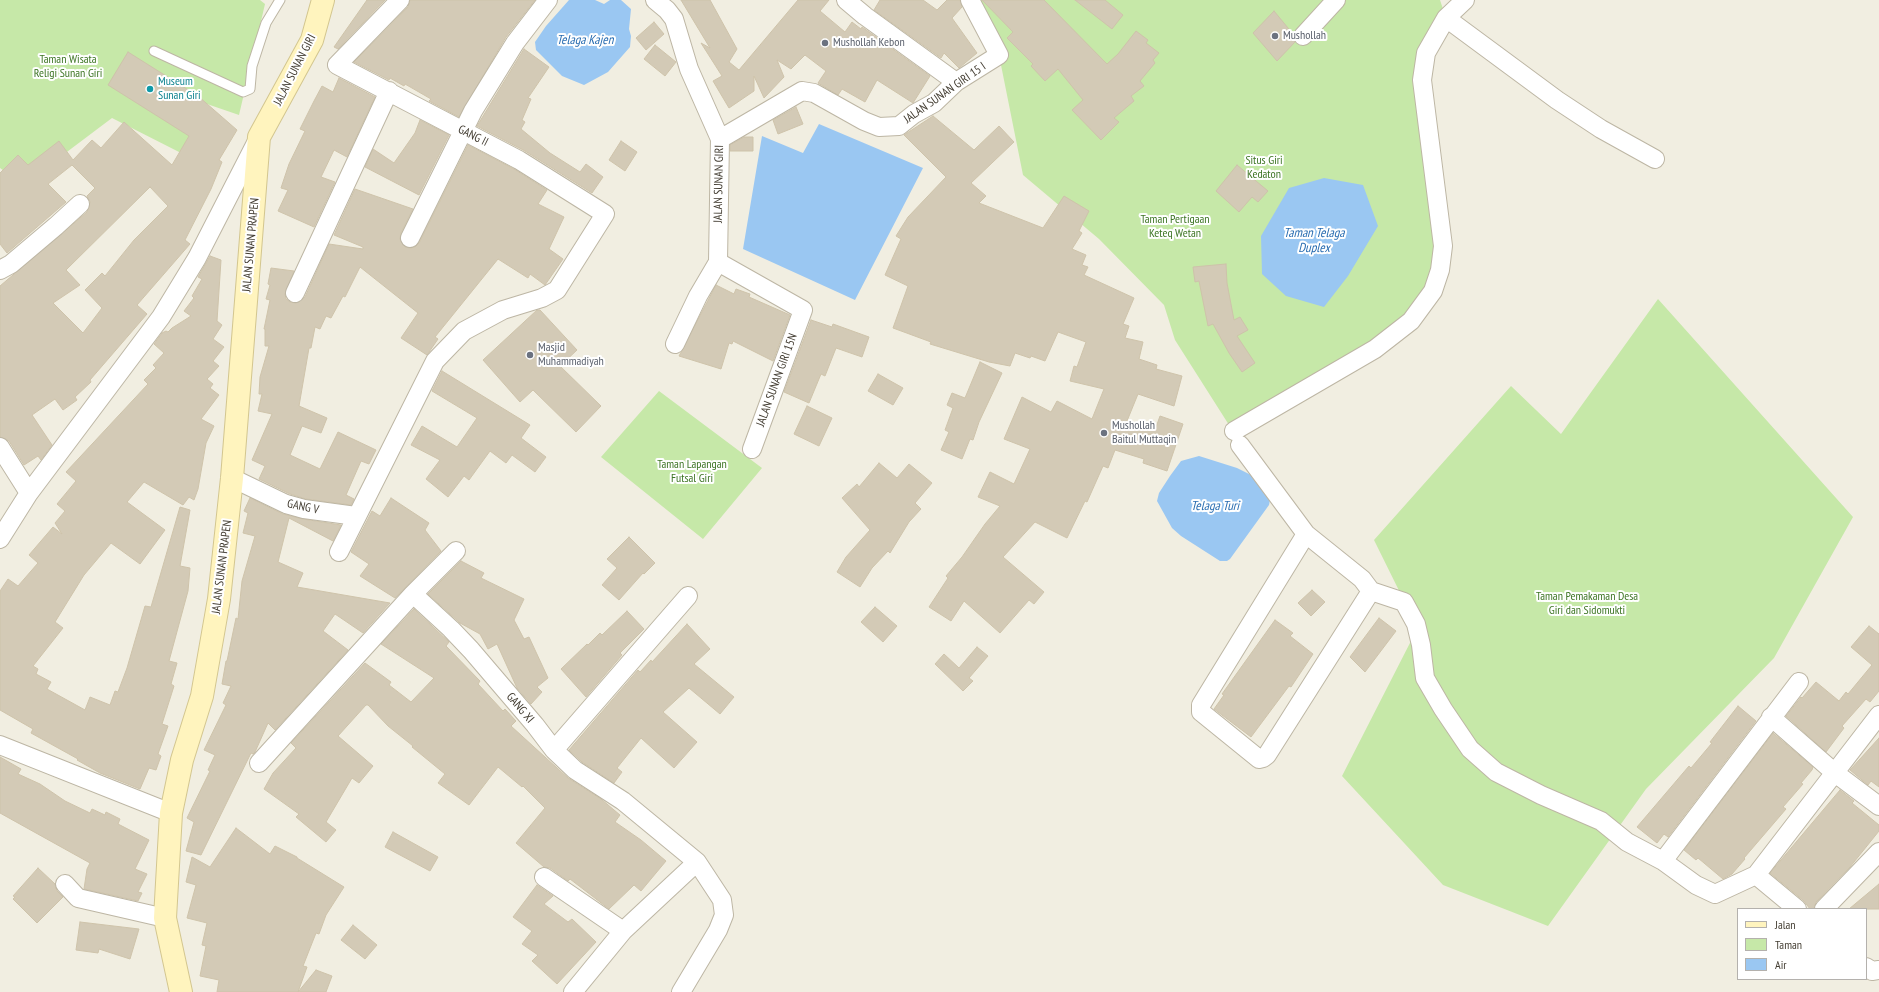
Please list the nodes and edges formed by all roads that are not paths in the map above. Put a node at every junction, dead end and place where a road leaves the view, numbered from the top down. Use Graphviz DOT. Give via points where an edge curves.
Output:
graph roads {
  1 [pos="280,0"];
  2 [pos="323,0"];
  3 [pos="400,0"];
  4 [pos="548,0"];
  5 [pos="655,0"];
  6 [pos="846,0"];
  7 [pos="970,0"];
  8 [pos="1336,0"];
  9 [pos="1465,0"];
  10 [pos="1446,18"];
  11 [pos="1303,36"];
  12 [pos="154,51"];
  13 [pos="956,82"];
  14 [pos="389,91"];
  15 [pos="463,132"];
  16 [pos="259,137"];
  17 [pos="720,139"];
  18 [pos="1655,159"];
  19 [pos="80,204"];
  20 [pos="410,238"];
  21 [pos="718,262"];
  22 [pos="0,270"];
  23 [pos="295,293"];
  24 [pos="675,344"];
  25 [pos="0,447"];
  26 [pos="752,449"];
  27 [pos="232,478"];
  28 [pos="29,493"];
  29 [pos="356,516"];
  30 [pos="1306,534"];
  31 [pos="0,539"];
  32 [pos="456,550"];
  33 [pos="338,552"];
  34 [pos="1371,591"];
  35 [pos="413,594"];
  36 [pos="688,596"];
  37 [pos="1799,682"];
  38 [pos="1879,715"];
  39 [pos="1771,717"];
  40 [pos="0,745"];
  41 [pos="554,750"];
  42 [pos="259,763"];
  43 [pos="1835,773"];
  44 [pos="1879,806"];
  45 [pos="171,814"];
  46 [pos="1879,852"];
  47 [pos="1663,861"];
  48 [pos="697,862"];
  49 [pos="1756,875"];
  50 [pos="544,877"];
  51 [pos="65,884"];
  52 [pos="1796,908"];
  53 [pos="1825,908"];
  54 [pos="165,918"];
  55 [pos="623,931"];
  56 [pos="1867,968"];
  57 [pos="1879,970"];
  58 [pos="181,992"];
  59 [pos="573,992"];
  60 [pos="681,992"];
  1 -- 12 [label="lane" via="266,23 252,66 250,89 243,92"];
  2 -- 16 [label="main road, JALAN SUNAN GIRI" via="312,40"];
  3 -- 14 [label="street, GANG II" via="337,65"];
  4 -- 15 [label="street" via="515,43"];
  5 -- 17 [label="street, JALAN SUNAN GIRI" via="668,10 674,19 689,69"];
  6 -- 13 [label="street"];
  7 -- 13 [label="street, JALAN SUNAN GIRI 15 I" via="999,55"];
  8 -- 11 [label="street"];
  9 -- 10 [label="street"];
  10 -- 18 [label="street" via="1557,100 1601,129"];
  10 -- 30 [label="street" via="1426,53 1422,80 1443,246 1440,270 1433,291 1411,321 1375,349 1237,438"];
  13 -- 17 [label="street, JALAN SUNAN GIRI 15 I" via="934,104 914,114 899,126 879,127 814,93 802,91"];
  14 -- 15 [label="street, GANG II"];
  14 -- 23 [label="street"];
  15 -- 20 [label="street"];
  15 -- 29 [label="street, GANG II" via="519,160 605,214 557,290 542,298 503,310 464,331 434,361"];
  16 -- 27 [label="main road, JALAN SUNAN PRAPEN"];
  16 -- 28 [label="street" via="197,258 161,317"];
  17 -- 21 [label="street, JALAN SUNAN GIRI"];
  19 -- 22 [label="street" via="11,264"];
  21 -- 24 [label="street"];
  21 -- 26 [label="street, JALAN SUNAN GIRI 15N" via="803,310"];
  25 -- 28 [label="street"];
  27 -- 29 [label="street, GANG V" via="286,504"];
  27 -- 45 [label="main road, JALAN SUNAN PRAPEN" via="219,599 205,681 182,760"];
  28 -- 31 [label="street"];
  29 -- 33 [label="street"];
  30 -- 34 [label="street" via="1362,579"];
  30 -- 34 [label="street" via="1201,705 1201,712 1259,759 1263,758"];
  32 -- 35 [label="street"];
  34 -- 47 [label="street" via="1404,602 1416,624 1425,678 1470,748 1490,767 1541,795 1601,821 1627,842"];
  35 -- 41 [label="street, GANG XI" via="471,650"];
  35 -- 42 [label="street"];
  36 -- 41 [label="street"];
  37 -- 39 [label="street"];
  38 -- 43 [label="street"];
  39 -- 43 [label="street"];
  39 -- 47 [label="street"];
  40 -- 45 [label="street"];
  41 -- 48 [label="street, GANG XI" via="575,770 623,801"];
  43 -- 44 [label="street"];
  43 -- 49 [label="street"];
  45 -- 54 [label="main road, JALAN SUNAN PRAPEN"];
  46 -- 53 [label="street"];
  47 -- 49 [label="street" via="1696,885 1715,894"];
  48 -- 55 [label="street"];
  48 -- 60 [label="street, GANG XI" via="722,900 724,915 718,930"];
  49 -- 52 [label="street"];
  50 -- 55 [label="street"];
  51 -- 54 [label="street" via="78,898"];
  54 -- 58 [label="main road, JALAN SUNAN PRAPEN"];
  55 -- 59 [label="street"];
  56 -- 57 [label="street" via="1872,971"];
}
